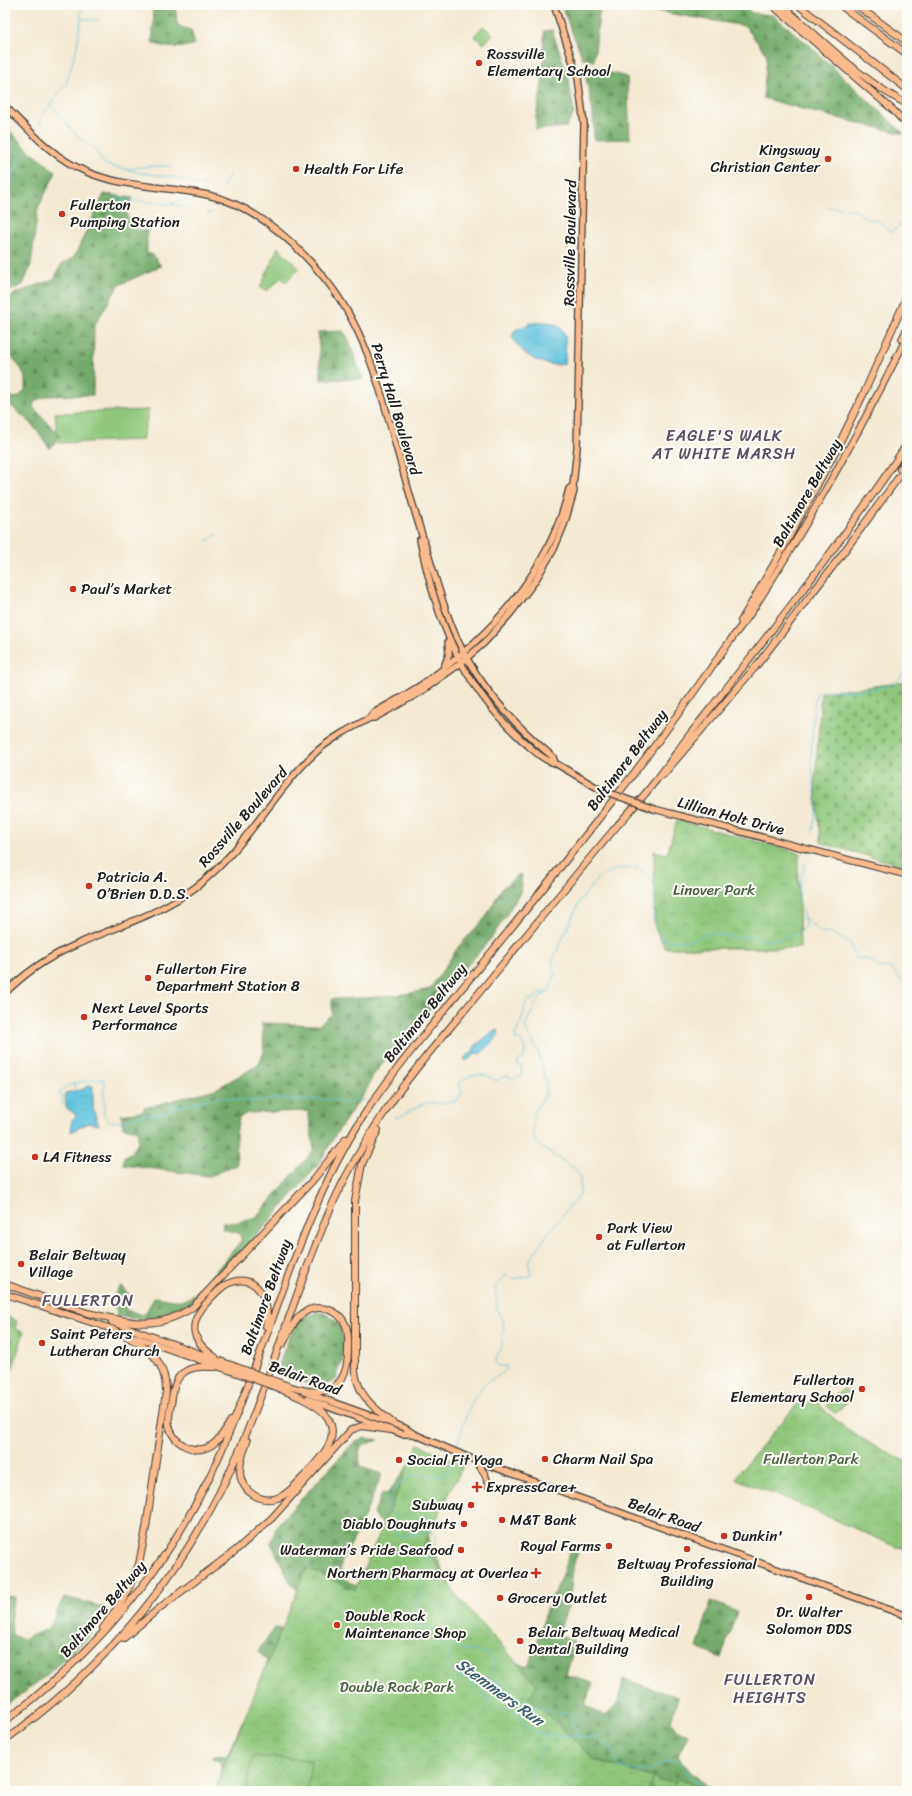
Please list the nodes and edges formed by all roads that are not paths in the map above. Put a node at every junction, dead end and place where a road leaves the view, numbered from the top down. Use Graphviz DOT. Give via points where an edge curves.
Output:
graph roads {
  1 [pos="554,5"];
  2 [pos="772,5"];
  3 [pos="780,5"];
  4 [pos="798,5"];
  5 [pos="840,5"];
  6 [pos="856,5"];
  7 [pos="907,42"];
  8 [pos="907,54"];
  9 [pos="907,89"];
  10 [pos="907,104"];
  11 [pos="5,106"];
  12 [pos="907,125"];
  13 [pos="906,298"];
  14 [pos="907,328"];
  15 [pos="907,337"];
  16 [pos="907,444"];
  17 [pos="843,457"];
  18 [pos="907,459"];
  19 [pos="907,466"];
  20 [pos="871,514"];
  21 [pos="417,522"];
  22 [pos="446,634"];
  23 [pos="733,636"];
  24 [pos="465,655"];
  25 [pos="459,660"];
  26 [pos="443,669"];
  27 [pos="370,718"];
  28 [pos="511,719"];
  29 [pos="506,724"];
  30 [pos="555,763"];
  31 [pos="654,783"];
  32 [pos="907,875"];
  33 [pos="5,993"];
  34 [pos="448,1030"];
  35 [pos="358,1124"];
  36 [pos="5,1284"];
  37 [pos="5,1294"];
  38 [pos="88,1313"];
  39 [pos="113,1330"];
  40 [pos="260,1352"];
  41 [pos="273,1363"];
  42 [pos="222,1365"];
  43 [pos="274,1384"];
  44 [pos="292,1388"];
  45 [pos="297,1396"];
  46 [pos="238,1410"];
  47 [pos="254,1414"];
  48 [pos="393,1423"];
  49 [pos="391,1430"];
  50 [pos="414,1434"];
  51 [pos="477,1462"];
  52 [pos="487,1485"];
  53 [pos="907,1616"];
  54 [pos="109,1650"];
  55 [pos="42,1692"];
  56 [pos="5,1721"];
  57 [pos="5,1740"];
  1 -- 24 [label="main road, Rossville Boulevard" via="578,78 584,124 578,442 573,486 569,490 554,535 534,573 510,605"];
  2 -- 12 [label="highway"];
  3 -- 10 [label="highway" via="856,70"];
  4 -- 9 [label="highway"];
  5 -- 8 [label="highway"];
  6 -- 7 [label="highway"];
  11 -- 21 [label="main road, Perry Hall Boulevard" via="52,151 80,170 115,181 208,195 230,202 261,219 301,252 340,299 365,345"];
  13 -- 23 [label="highway" via="833,456"];
  14 -- 17 [label="highway"];
  15 -- 17 [label="highway, Baltimore Beltway"];
  16 -- 31 [label="highway, Baltimore Beltway" via="834,549"];
  17 -- 23 [label="highway, Baltimore Beltway" via="763,593"];
  18 -- 20 [label="highway"];
  19 -- 20 [label="highway"];
  20 -- 31 [label="highway" via="757,665 675,763"];
  21 -- 22 [label="main road, Perry Hall Boulevard" via="428,578"];
  21 -- 24 [label="main road, Perry Hall Boulevard" via="443,603"];
  22 -- 25 [label="main road, Perry Hall Boulevard"];
  22 -- 26 [label="main road" via="449,654"];
  23 -- 35 [label="highway, Baltimore Beltway" via="652,752 403,1060"];
  24 -- 25 [label="main road, Rossville Boulevard"];
  24 -- 28 [label="main road, Lillian Holt Drive"];
  25 -- 26 [label="main road, Rossville Boulevard"];
  25 -- 27 [label="main road, Rossville Boulevard" via="410,698"];
  25 -- 29 [label="main road, Lillian Holt Drive"];
  26 -- 27 [label="main road, Rossville Boulevard" via="372,714"];
  27 -- 33 [label="main road, Rossville Boulevard" via="338,736 313,756 230,855 195,887 150,915 57,954"];
  28 -- 29 [label="main road"];
  28 -- 30 [label="main road, Lillian Holt Drive" via="553,757"];
  29 -- 30 [label="main road, Lillian Holt Drive" via="542,756"];
  30 -- 32 [label="main road, Lillian Holt Drive, bridge" via="601,790 654,809"];
  31 -- 34 [label="highway, Baltimore Beltway"];
  34 -- 41 [label="highway, Baltimore Beltway" via="394,1098 348,1173 323,1226"];
  34 -- 48 [label="highway" via="374,1135 362,1164 356,1189 356,1378 364,1397 373,1408"];
  35 -- 38 [label="highway" via="312,1180 193,1307 170,1319 151,1324 132,1323"];
  35 -- 40 [label="highway, Baltimore Beltway" via="334,1166 308,1221"];
  36 -- 38 [label="highway, Belair Road"];
  37 -- 39 [label="highway, Belair Road"];
  38 -- 42 [label="highway, Belair Road"];
  39 -- 42 [label="highway, Belair Road"];
  39 -- 55 [label="highway" via="141,1344 154,1355 162,1367 166,1380 165,1406 142,1552 132,1582 119,1607 80,1654"];
  40 -- 42 [label="highway" via="267,1320 266,1300 256,1286 232,1282 219,1290 200,1310 194,1326 195,1336 200,1345"];
  40 -- 46 [label="highway, Baltimore Beltway"];
  41 -- 44 [label="highway" via="294,1322 307,1311 325,1309 335,1312 342,1318 347,1329 348,1348 347,1368 342,1380 335,1387 321,1392"];
  41 -- 47 [label="highway, Baltimore Beltway"];
  42 -- 43 [label="highway, Belair Road, bridge"];
  42 -- 46 [label="highway" via="198,1367 180,1376 173,1390 169,1419 171,1430 178,1442 186,1447 205,1448 219,1439"];
  43 -- 44 [label="highway, Belair Road"];
  43 -- 45 [label="highway, Belair Road"];
  44 -- 48 [label="main road, Belair Road"];
  45 -- 47 [label="highway" via="327,1416 332,1436 328,1446 300,1481 287,1493 276,1498 263,1499 254,1496 247,1489 241,1475 241,1465"];
  45 -- 49 [label="main road, Belair Road"];
  46 -- 55 [label="highway, Baltimore Beltway" via="206,1484 157,1566 102,1634"];
  47 -- 54 [label="highway, Baltimore Beltway" via="228,1475 196,1536 154,1596"];
  48 -- 50 [label="main road, Belair Road"];
  49 -- 50 [label="main road, Belair Road" via="402,1434"];
  49 -- 54 [label="highway" via="362,1426 351,1430 268,1522"];
  50 -- 51 [label="main road, Belair Road"];
  51 -- 52 [label="main road" via="486,1475"];
  51 -- 53 [label="main road, Belair Road"];
  54 -- 57 [label="highway, Baltimore Beltway" via="51,1705"];
  55 -- 56 [label="highway, Baltimore Beltway"];
}
